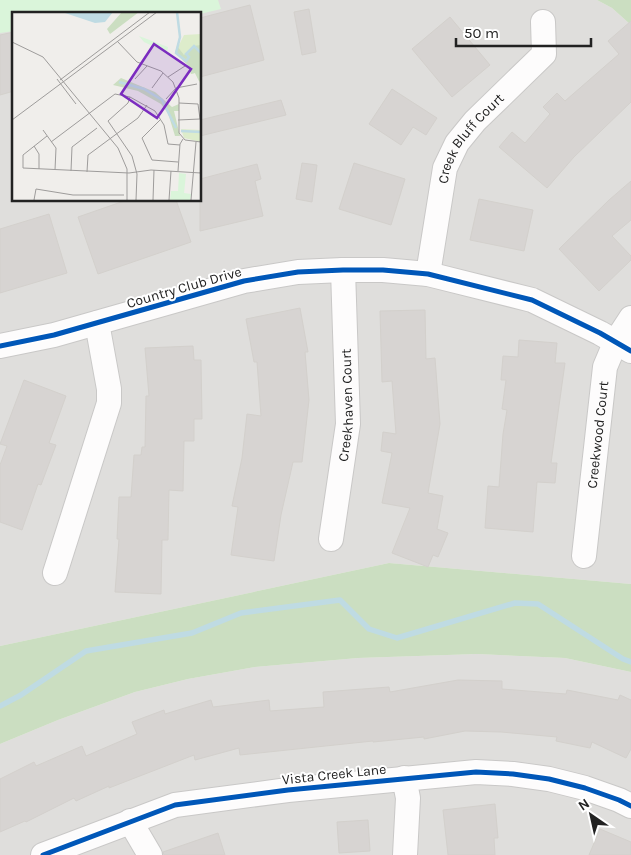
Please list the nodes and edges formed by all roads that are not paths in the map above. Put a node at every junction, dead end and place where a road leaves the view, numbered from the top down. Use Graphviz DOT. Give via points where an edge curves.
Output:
graph roads {
  1 [pos="542,22"];
  2 [pos="344,270"];
  3 [pos="428,274"];
  4 [pos="631,318"];
  5 [pos="97,323"];
  6 [pos="0,346"];
  7 [pos="623,346"];
  8 [pos="331,539"];
  9 [pos="584,556"];
  10 [pos="55,573"];
  11 [pos="404,778"];
  12 [pos="631,806"];
  13 [pos="130,821"];
  14 [pos="44,855"];
  15 [pos="150,855"];
  16 [pos="405,855"];
  1 -- 3 [label="street, Creek Bluff Court" via="544,54 475,121 457,143 445,168"];
  2 -- 3 [label="street, Country Club Drive"];
  2 -- 5 [label="street, Country Club Drive" via="298,272 244,281"];
  2 -- 8 [label="street, Creekhaven Court" via="348,424"];
  3 -- 7 [label="street, Country Club Drive" via="532,300"];
  4 -- 7 [label="street, Creekwood Court"];
  5 -- 6 [label="street, Country Club Drive"];
  5 -- 10 [label="street" via="109,403"];
  7 -- 9 [label="street, Creekwood Court" via="605,367"];
  11 -- 12 [label="street, Vista Creek Lane" via="476,772 513,774 584,788"];
  11 -- 13 [label="street, Vista Creek Lane" via="175,805"];
  11 -- 16 [label="street" via="408,798"];
  13 -- 14 [label="street, Vista Creek Lane"];
  13 -- 15 [label="street"];
}
